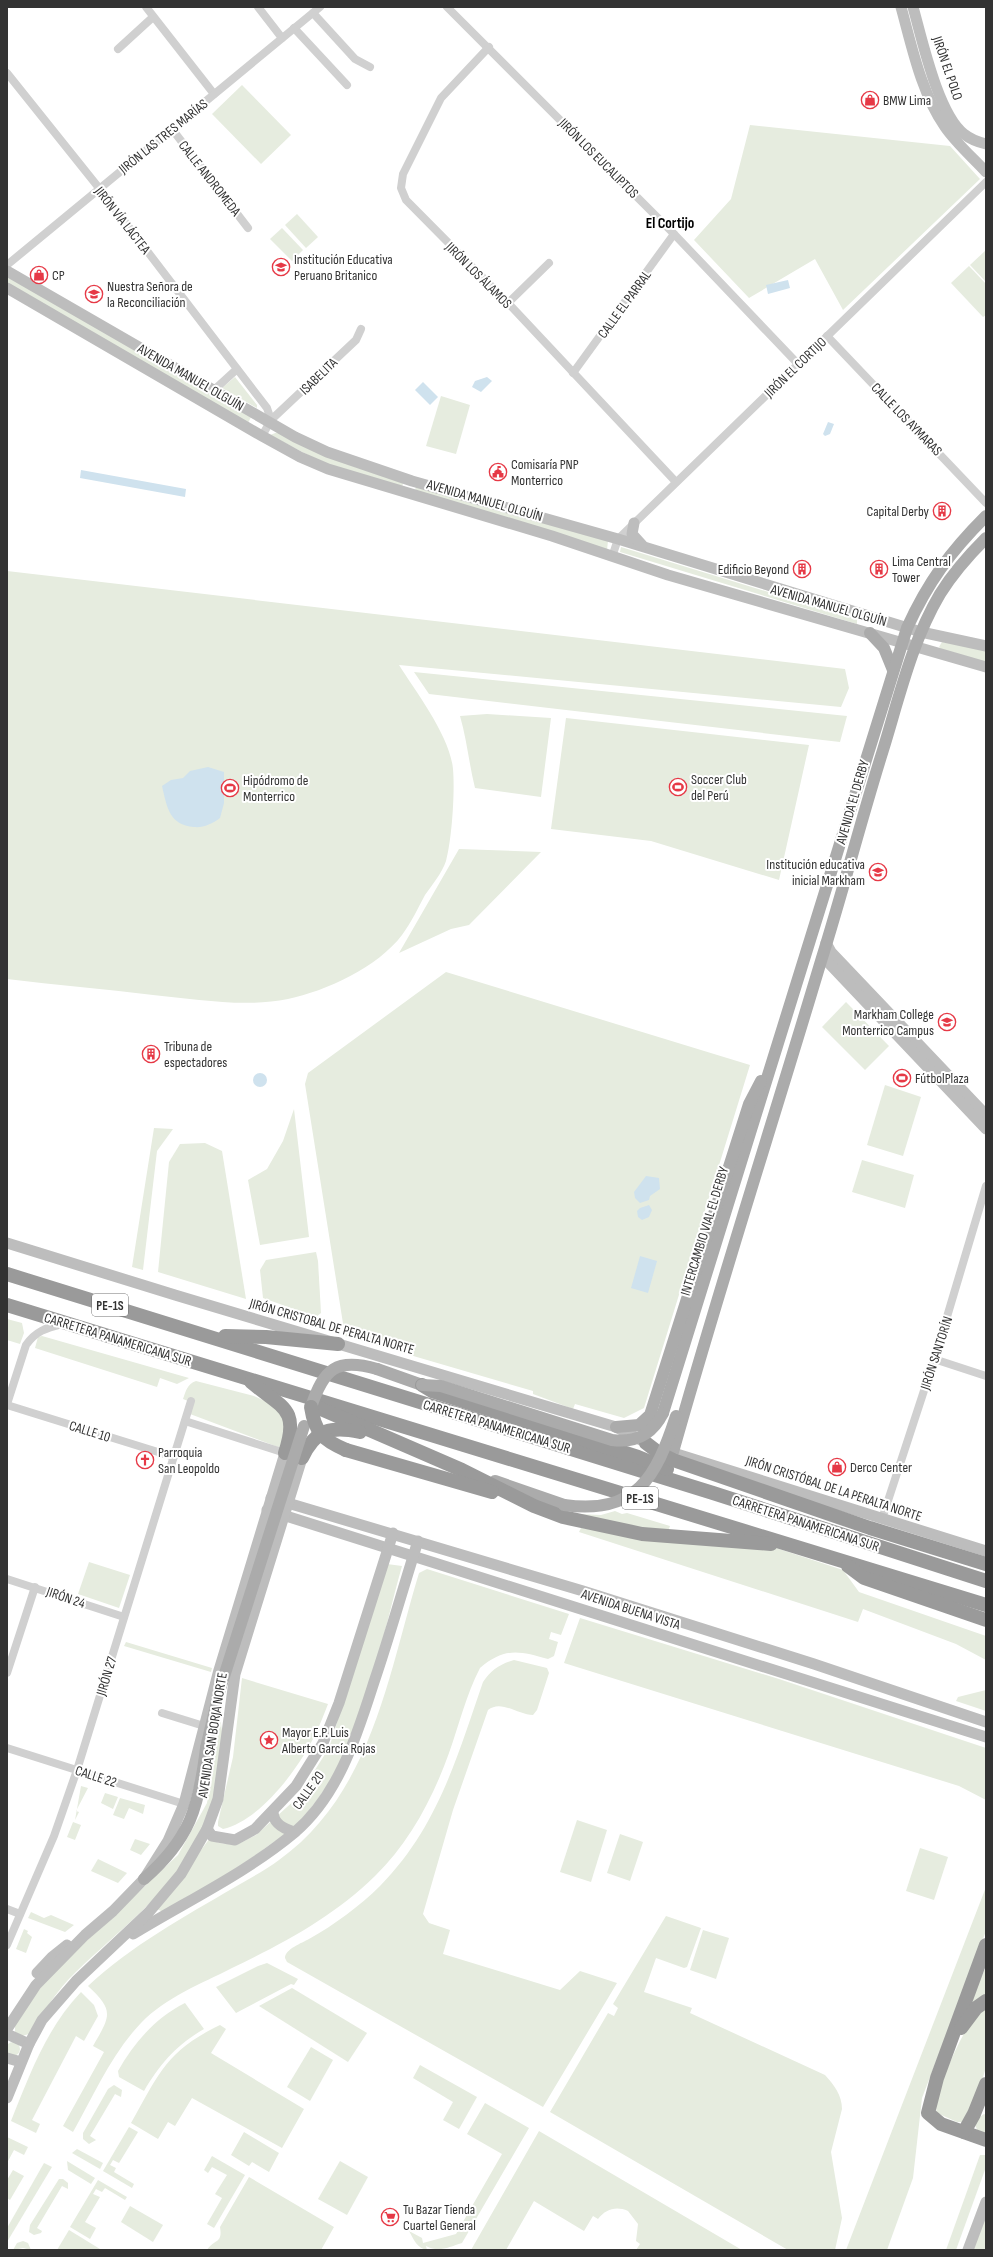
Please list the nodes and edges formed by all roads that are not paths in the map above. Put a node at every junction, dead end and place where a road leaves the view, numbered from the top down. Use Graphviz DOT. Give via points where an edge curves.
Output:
graph roads {
  1 [pos="146,7"];
  2 [pos="258,7"];
  3 [pos="320,7"];
  4 [pos="448,7"];
  5 [pos="901,7"];
  6 [pos="913,7"];
  7 [pos="312,13"];
  8 [pos="153,17"];
  9 [pos="294,28"];
  10 [pos="282,38"];
  11 [pos="489,47"];
  12 [pos="118,49"];
  13 [pos="370,68"];
  14 [pos="7,73"];
  15 [pos="347,85"];
  16 [pos="214,94"];
  17 [pos="172,129"];
  18 [pos="986,144"];
  19 [pos="965,150"];
  20 [pos="986,160"];
  21 [pos="986,172"];
  22 [pos="986,182"];
  23 [pos="99,188"];
  24 [pos="248,228"];
  25 [pos="674,234"];
  26 [pos="549,263"];
  27 [pos="7,265"];
  28 [pos="7,271"];
  29 [pos="7,288"];
  30 [pos="508,303"];
  31 [pos="361,329"];
  32 [pos="827,336"];
  33 [pos="798,364"];
  34 [pos="237,369"];
  35 [pos="573,373"];
  36 [pos="214,390"];
  37 [pos="271,421"];
  38 [pos="262,436"];
  39 [pos="412,480"];
  40 [pos="676,482"];
  41 [pos="408,494"];
  42 [pos="986,503"];
  43 [pos="986,516"];
  44 [pos="634,523"];
  45 [pos="986,538"];
  46 [pos="618,539"];
  47 [pos="646,548"];
  48 [pos="612,557"];
  49 [pos="907,628"];
  50 [pos="921,632"];
  51 [pos="870,633"];
  52 [pos="940,637"];
  53 [pos="902,642"];
  54 [pos="986,646"];
  55 [pos="916,647"];
  56 [pos="936,652"];
  57 [pos="986,666"];
  58 [pos="893,670"];
  59 [pos="874,736"];
  60 [pos="886,740"];
  61 [pos="826,943"];
  62 [pos="823,957"];
  63 [pos="774,1057"];
  64 [pos="986,1115"];
  65 [pos="986,1129"];
  66 [pos="768,1139"];
  67 [pos="986,1186"];
  68 [pos="7,1243"];
  69 [pos="7,1274"];
  70 [pos="7,1305"];
  71 [pos="64,1324"];
  72 [pos="213,1337"];
  73 [pos="338,1344"];
  74 [pos="934,1359"];
  75 [pos="986,1376"];
  76 [pos="247,1378"];
  77 [pos="422,1385"];
  78 [pos="294,1392"];
  79 [pos="191,1401"];
  80 [pos="7,1404"];
  81 [pos="311,1407"];
  82 [pos="185,1421"];
  83 [pos="616,1427"];
  84 [pos="386,1438"];
  85 [pos="646,1443"];
  86 [pos="673,1452"];
  87 [pos="286,1453"];
  88 [pos="174,1456"];
  89 [pos="302,1458"];
  90 [pos="462,1470"];
  91 [pos="713,1493"];
  92 [pos="271,1498"];
  93 [pos="523,1501"];
  94 [pos="287,1503"];
  95 [pos="267,1510"];
  96 [pos="284,1516"];
  97 [pos="882,1519"];
  98 [pos="393,1533"];
  99 [pos="418,1541"];
  100 [pos="791,1545"];
  101 [pos="388,1549"];
  102 [pos="986,1552"];
  103 [pos="413,1556"];
  104 [pos="840,1560"];
  105 [pos="986,1564"];
  106 [pos="7,1579"];
  107 [pos="986,1581"];
  108 [pos="36,1587"];
  109 [pos="986,1605"];
  110 [pos="124,1617"];
  111 [pos="986,1620"];
  112 [pos="10,1658"];
  113 [pos="7,1673"];
  114 [pos="864,1681"];
  115 [pos="858,1697"];
  116 [pos="162,1713"];
  117 [pos="986,1722"];
  118 [pos="204,1726"];
  119 [pos="986,1737"];
  120 [pos="7,1748"];
  121 [pos="77,1770"];
  122 [pos="184,1804"];
  123 [pos="273,1811"];
  124 [pos="207,1829"];
  125 [pos="295,1832"];
  126 [pos="144,1879"];
  127 [pos="7,1909"];
  128 [pos="20,1914"];
  129 [pos="85,1935"];
  130 [pos="7,1945"];
  131 [pos="116,1945"];
  132 [pos="986,1945"];
  133 [pos="986,2001"];
  134 [pos="7,2017"];
  135 [pos="7,2029"];
  136 [pos="7,2034"];
  137 [pos="29,2044"];
  138 [pos="7,2058"];
  139 [pos="21,2062"];
  140 [pos="937,2078"];
  141 [pos="986,2085"];
  142 [pos="7,2098"];
  143 [pos="983,2107"];
  144 [pos="964,2132"];
  145 [pos="986,2140"];
  146 [pos="986,2202"];
  147 [pos="968,2250"];
  1 -- 8 [label="street"];
  2 -- 10 [label="street"];
  3 -- 7 [label="street, JIRÓN LAS TRES MARÍAS"];
  4 -- 11 [label="street, JIRÓN LOS EUCALIPTOS"];
  5 -- 19 [label="main road, JIRÓN EL POLO" via="924,84 936,111 945,128"];
  6 -- 18 [label="main road, JIRÓN EL POLO" via="936,88 948,112 963,134"];
  7 -- 9 [label="street, JIRÓN LAS TRES MARÍAS"];
  7 -- 13 [label="street" via="355,59"];
  8 -- 12 [label="street"];
  8 -- 16 [label="street"];
  9 -- 10 [label="street, JIRÓN LAS TRES MARÍAS"];
  9 -- 15 [label="street"];
  10 -- 16 [label="street, JIRÓN LAS TRES MARÍAS"];
  11 -- 25 [label="street, JIRÓN LOS EUCALIPTOS"];
  11 -- 30 [label="street, JIRÓN LOS ÁLAMOS" via="441,98 403,174 401,188 406,200"];
  14 -- 23 [label="street, JIRÓN VÍA LÁCTEA"];
  16 -- 17 [label="street, JIRÓN LAS TRES MARÍAS"];
  17 -- 23 [label="street, JIRÓN LAS TRES MARÍAS"];
  17 -- 24 [label="street, CALLE ANDROMEDA"];
  19 -- 20 [label="main road"];
  19 -- 21 [label="main road, JIRÓN EL POLO"];
  22 -- 32 [label="street, JIRÓN EL CORTIJO"];
  23 -- 27 [label="street, JIRÓN LAS TRES MARÍAS"];
  23 -- 34 [label="street, JIRÓN VÍA LÁCTEA"];
  25 -- 33 [label="street, JIRÓN LOS EUCALIPTOS"];
  25 -- 35 [label="street, CALLE EL PARRAL"];
  26 -- 30 [label="street"];
  28 -- 36 [label="main road, AVENIDA MANUEL OLGUÍN"];
  29 -- 38 [label="main road, AVENIDA MANUEL OLGUÍN"];
  30 -- 35 [label="street, JIRÓN LOS ÁLAMOS"];
  31 -- 37 [label="street, ISABELITA" via="356,340"];
  32 -- 33 [label="street, JIRÓN EL CORTIJO"];
  32 -- 42 [label="street, CALLE LOS AYMARAS"];
  33 -- 40 [label="street, JIRÓN EL CORTIJO"];
  34 -- 36 [label="street"];
  34 -- 37 [label="street, JIRÓN VÍA LÁCTEA" via="267,408"];
  35 -- 40 [label="street, JIRÓN LOS ÁLAMOS"];
  36 -- 37 [label="main road, AVENIDA MANUEL OLGUÍN"];
  37 -- 38 [label="street, ISABELITA"];
  37 -- 39 [label="main road, AVENIDA MANUEL OLGUÍN" via="301,440 327,452"];
  38 -- 41 [label="main road, AVENIDA MANUEL OLGUÍN" via="323,467"];
  39 -- 41 [label="main road"];
  39 -- 46 [label="main road, AVENIDA MANUEL OLGUÍN"];
  40 -- 44 [label="street, JIRÓN EL CORTIJO"];
  41 -- 48 [label="main road, AVENIDA MANUEL OLGUÍN" via="552,536"];
  43 -- 49 [label="main road, AVENIDA EL DERBY" via="962,540 939,569"];
  44 -- 46 [label="street, JIRÓN EL CORTIJO"];
  44 -- 47 [label="main road" via="632,534"];
  45 -- 50 [label="main road, AVENIDA EL DERBY" via="949,580"];
  46 -- 47 [label="main road, AVENIDA MANUEL OLGUÍN"];
  46 -- 48 [label="street, JIRÓN EL CORTIJO"];
  47 -- 49 [label="main road, AVENIDA MANUEL OLGUÍN"];
  48 -- 51 [label="main road, AVENIDA MANUEL OLGUÍN"];
  49 -- 50 [label="main road, AVENIDA MANUEL OLGUÍN"];
  49 -- 53 [label="main road, AVENIDA EL DERBY"];
  50 -- 52 [label="main road, AVENIDA MANUEL OLGUÍN"];
  50 -- 55 [label="main road, AVENIDA EL DERBY"];
  51 -- 53 [label="main road, AVENIDA MANUEL OLGUÍN"];
  51 -- 58 [label="main road" via="884,648"];
  52 -- 54 [label="main road, AVENIDA MANUEL OLGUÍN"];
  52 -- 56 [label="main road"];
  53 -- 55 [label="main road, AVENIDA MANUEL OLGUÍN"];
  53 -- 58 [label="main road, AVENIDA EL DERBY"];
  55 -- 56 [label="main road, AVENIDA MANUEL OLGUÍN"];
  55 -- 60 [label="main road, AVENIDA EL DERBY"];
  56 -- 57 [label="main road, AVENIDA MANUEL OLGUÍN"];
  58 -- 59 [label="main road, AVENIDA EL DERBY"];
  59 -- 60 [label="main road"];
  59 -- 63 [label="main road, AVENIDA EL DERBY"];
  60 -- 61 [label="main road, AVENIDA EL DERBY"];
  61 -- 62 [label="main road, AVENIDA EL DERBY"];
  61 -- 64 [label="main road" via="831,952"];
  62 -- 65 [label="main road"];
  62 -- 66 [label="main road, AVENIDA EL DERBY"];
  63 -- 77 [label="main road, INTERCAMBIO VIAL EL DERBY, bridge" via="663,1414 657,1426 646,1435 624,1441 612,1440 441,1386"];
  63 -- 83 [label="main road" via="749,1104 650,1415 639,1425"];
  66 -- 86 [label="main road" via="704,1341"];
  66 -- 90 [label="main road, bridge" via="748,1176 676,1416 659,1464 644,1483 618,1502 600,1507 564,1505"];
  67 -- 74 [label="street, JIRÓN SANTORÍN"];
  68 -- 73 [label="main road, JIRÓN CRISTOBAL DE PERALTA NORTE"];
  69 -- 72 [label="highway, CARRETERA PANAMERICANA SUR / PE-1S"];
  70 -- 71 [label="highway, CARRETERA PANAMERICANA SUR / PE-1S"];
  71 -- 76 [label="highway, CARRETERA PANAMERICANA SUR / PE-1S"];
  71 -- 80 [label="street" via="42,1329 32,1337 25,1348"];
  72 -- 73 [label="highway" via="266,1337"];
  72 -- 91 [label="highway, CARRETERA PANAMERICANA SUR / PE-1S"];
  73 -- 83 [label="main road, JIRÓN CRISTOBAL DE PERALTA NORTE"];
  74 -- 75 [label="street"];
  74 -- 97 [label="street, JIRÓN SANTORÍN"];
  76 -- 78 [label="highway, CARRETERA PANAMERICANA SUR / PE-1S"];
  76 -- 87 [label="highway" via="282,1405 288,1415 292,1432"];
  77 -- 81 [label="main road, INTERCAMBIO VIAL EL DERBY, bridge" via="362,1365 346,1364 330,1371 321,1380"];
  77 -- 91 [label="highway" via="432,1391 638,1457 690,1477"];
  78 -- 84 [label="highway" via="308,1404"];
  78 -- 100 [label="highway, CARRETERA PANAMERICANA SUR / PE-1S"];
  79 -- 82 [label="street, JIRÓN 27"];
  80 -- 88 [label="street, CALLE 10"];
  81 -- 93 [label="highway, bridge" via="321,1436 333,1445"];
  81 -- 126 [label="main road, INTERCAMBIO VIAL EL DERBY, bridge" via="222,1682 199,1789 184,1836 165,1860"];
  82 -- 87 [label="street"];
  82 -- 88 [label="street, JIRÓN 27"];
  83 -- 85 [label="main road, JIRÓN CRISTOBAL DE PERALTA NORTE"];
  84 -- 89 [label="highway" via="335,1429 322,1433 313,1440"];
  84 -- 90 [label="highway"];
  85 -- 86 [label="main road, JIRÓN CRISTÓBAL DE LA PERALTA NORTE"];
  85 -- 105 [label="highway" via="659,1453 687,1464 870,1528"];
  86 -- 97 [label="main road, JIRÓN CRISTÓBAL DE LA PERALTA NORTE"];
  87 -- 92 [label="main road, AVENIDA SAN BORJA NORTE"];
  88 -- 110 [label="street, JIRÓN 27"];
  89 -- 94 [label="main road, AVENIDA SAN BORJA NORTE"];
  90 -- 93 [label="highway"];
  91 -- 107 [label="highway, CARRETERA PANAMERICANA SUR / PE-1S"];
  92 -- 94 [label="main road, AVENIDA BUENA VISTA"];
  92 -- 95 [label="main road, AVENIDA SAN BORJA NORTE"];
  93 -- 100 [label="highway" via="563,1517 642,1534"];
  94 -- 96 [label="main road, AVENIDA SAN BORJA NORTE"];
  94 -- 98 [label="main road, AVENIDA BUENA VISTA"];
  95 -- 96 [label="main road, AVENIDA BUENA VISTA"];
  95 -- 118 [label="main road, AVENIDA SAN BORJA NORTE"];
  96 -- 101 [label="main road, AVENIDA BUENA VISTA"];
  96 -- 124 [label="main road, AVENIDA SAN BORJA NORTE" via="235,1674 218,1799"];
  97 -- 102 [label="main road, JIRÓN CRISTÓBAL DE LA PERALTA NORTE"];
  98 -- 99 [label="main road, AVENIDA BUENA VISTA"];
  98 -- 101 [label="main road, CALLE 20"];
  99 -- 103 [label="main road, CALLE 20"];
  99 -- 114 [label="main road, AVENIDA BUENA VISTA"];
  100 -- 104 [label="highway, CARRETERA PANAMERICANA SUR / PE-1S"];
  101 -- 103 [label="main road, AVENIDA BUENA VISTA"];
  101 -- 123 [label="main road, CALLE 20" via="339,1703 323,1743 296,1786"];
  103 -- 115 [label="main road, AVENIDA BUENA VISTA"];
  103 -- 125 [label="main road, CALLE 20" via="381,1662 348,1756 322,1802"];
  104 -- 109 [label="highway, CARRETERA PANAMERICANA SUR / PE-1S"];
  104 -- 111 [label="highway" via="864,1578"];
  106 -- 108 [label="street, JIRÓN 24"];
  108 -- 110 [label="street, JIRÓN 24"];
  108 -- 112 [label="street"];
  110 -- 121 [label="street, JIRÓN 27"];
  112 -- 113 [label="street"];
  114 -- 115 [label="main road"];
  114 -- 117 [label="main road, AVENIDA BUENA VISTA"];
  115 -- 119 [label="main road, AVENIDA BUENA VISTA"];
  116 -- 118 [label="street"];
  118 -- 122 [label="main road, AVENIDA SAN BORJA NORTE"];
  120 -- 121 [label="street, CALLE 22"];
  121 -- 122 [label="street, CALLE 22"];
  121 -- 128 [label="street, JIRÓN 27" via="54,1836"];
  122 -- 126 [label="main road, AVENIDA SAN BORJA NORTE" via="168,1841"];
  123 -- 124 [label="main road, CALLE 20" via="256,1829 235,1840 212,1836"];
  123 -- 125 [label="main road" via="273,1816 280,1825"];
  124 -- 131 [label="main road, AVENIDA SAN BORJA NORTE" via="194,1856 180,1874 150,1912"];
  125 -- 131 [label="main road, CALLE 20" via="247,1867"];
  126 -- 129 [label="main road, AVENIDA SAN BORJA NORTE"];
  127 -- 128 [label="street"];
  128 -- 130 [label="street, JIRÓN 27"];
  129 -- 134 [label="main road" via="52,1956 21,1994"];
  129 -- 135 [label="main road, AVENIDA SAN BORJA NORTE" via="36,1985"];
  131 -- 137 [label="main road, AVENIDA SAN BORJA NORTE" via="58,1999 42,2020"];
  132 -- 140 [label="highway"];
  133 -- 140 [label="highway" via="976,2008 960,2029"];
  136 -- 137 [label="main road"];
  137 -- 139 [label="main road, AVENIDA SAN BORJA NORTE"];
  138 -- 139 [label="main road"];
  139 -- 142 [label="main road, AVENIDA SAN BORJA NORTE"];
  140 -- 144 [label="highway" via="928,2113 941,2124"];
  141 -- 143 [label="highway"];
  143 -- 144 [label="highway"];
  144 -- 145 [label="highway"];
  146 -- 147 [label="main road"];
}
